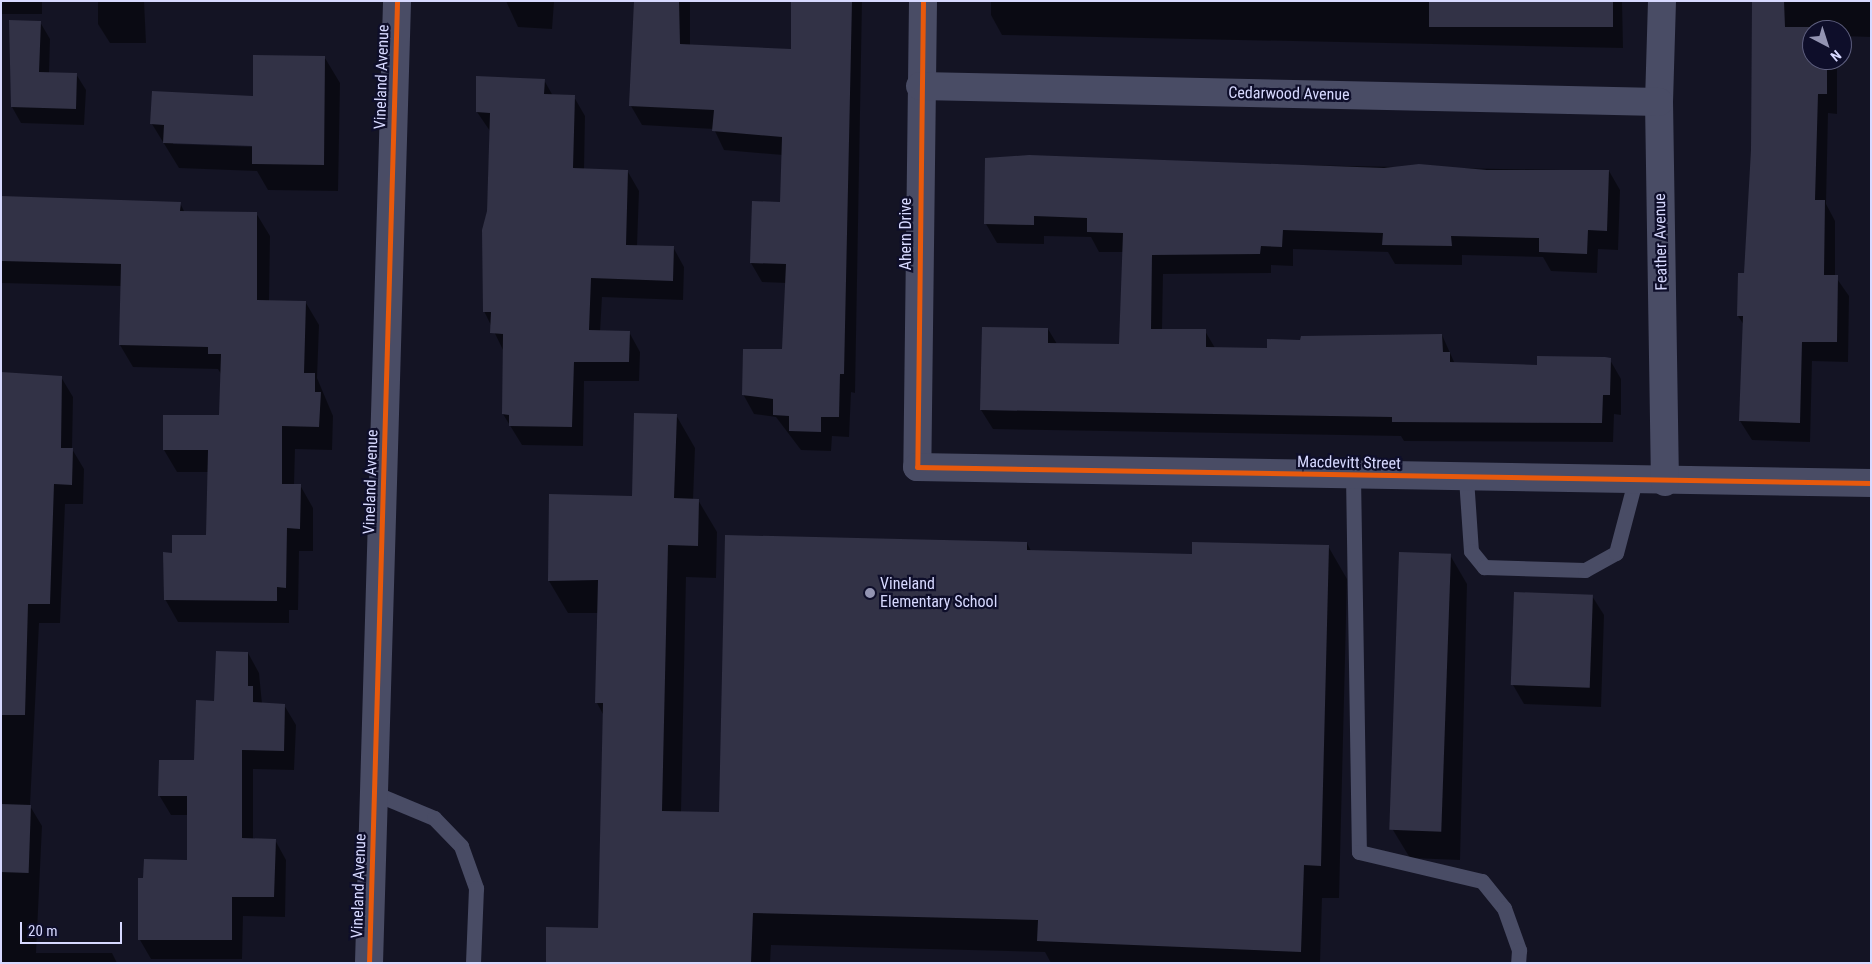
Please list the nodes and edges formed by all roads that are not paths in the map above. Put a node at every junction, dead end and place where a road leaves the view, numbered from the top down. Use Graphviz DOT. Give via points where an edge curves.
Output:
graph roads {
  1 [pos="397,1"];
  2 [pos="923,1"];
  3 [pos="1662,1"];
  4 [pos="920,86"];
  5 [pos="1659,102"];
  6 [pos="917,467"];
  7 [pos="1353,475"];
  8 [pos="1466,478"];
  9 [pos="1635,481"];
  10 [pos="1665,482"];
  11 [pos="1871,483"];
  12 [pos="374,793"];
  13 [pos="370,963"];
  14 [pos="473,963"];
  15 [pos="1518,963"];
  1 -- 12 [label="street, Vineland Avenue"];
  2 -- 4 [label="street, Ahern Drive"];
  3 -- 5 [label="street, Feather Avenue"];
  4 -- 5 [label="street, Cedarwood Avenue"];
  4 -- 6 [label="street, Ahern Drive"];
  5 -- 10 [label="street, Feather Avenue"];
  6 -- 7 [label="street, Macdevitt Street"];
  7 -- 8 [label="street, Macdevitt Street"];
  7 -- 15 [label="lane" via="1358,852 1482,880 1504,908 1519,950"];
  8 -- 9 [label="street, Macdevitt Street"];
  8 -- 9 [label="lane" via="1471,551 1484,567 1585,570 1616,553"];
  9 -- 10 [label="street, Macdevitt Street"];
  10 -- 11 [label="street, Macdevitt Street"];
  12 -- 13 [label="street, Vineland Avenue"];
  12 -- 14 [label="lane" via="434,818 461,846 476,888"];
}
